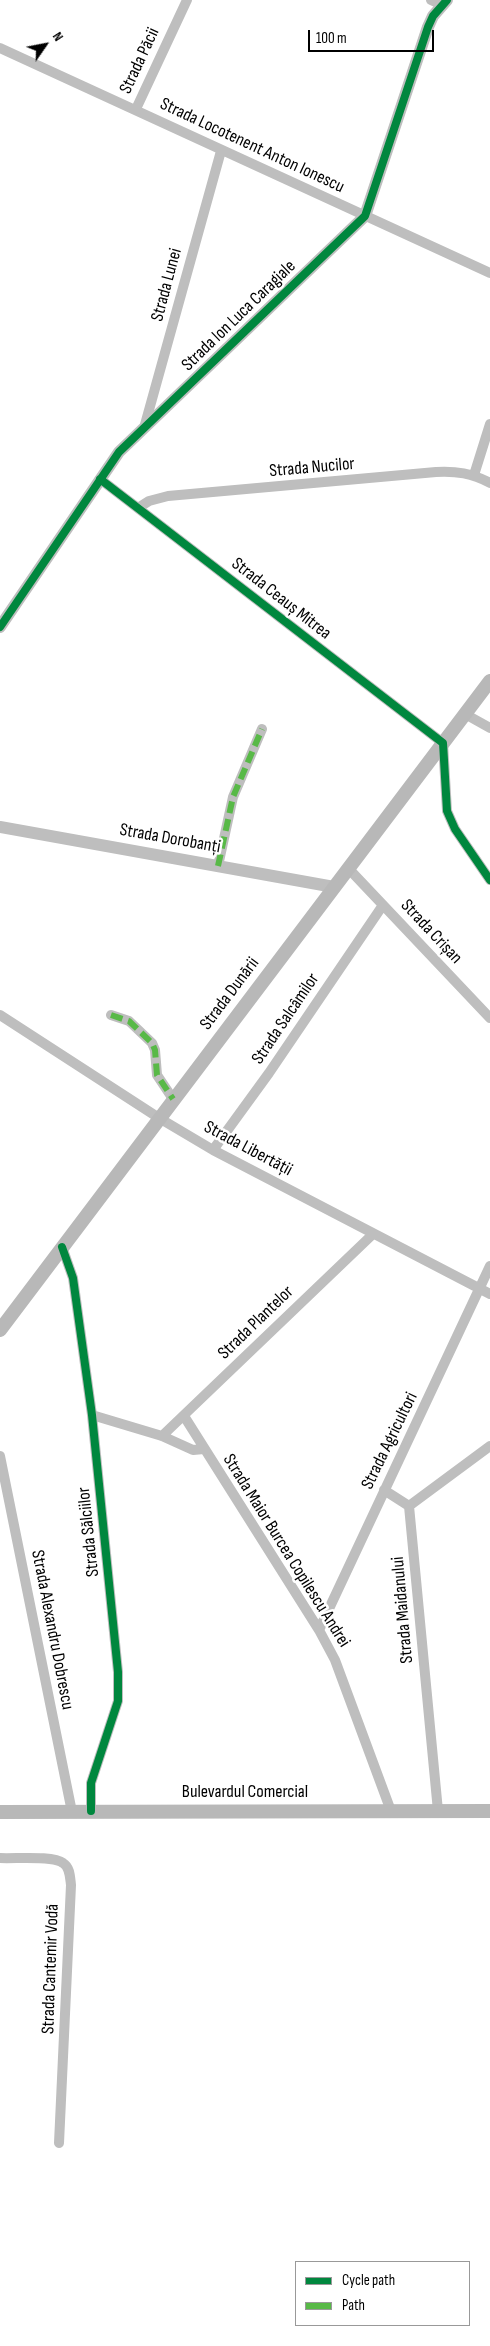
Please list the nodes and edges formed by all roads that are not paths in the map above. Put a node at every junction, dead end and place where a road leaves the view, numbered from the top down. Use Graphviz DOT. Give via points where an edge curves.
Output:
graph roads {
  1 [pos="187,0"];
  2 [pos="440,2"];
  3 [pos="0,48"];
  4 [pos="136,109"];
  5 [pos="220,151"];
  6 [pos="365,216"];
  7 [pos="490,273"];
  8 [pos="490,424"];
  9 [pos="144,428"];
  10 [pos="474,475"];
  11 [pos="100,480"];
  12 [pos="490,483"];
  13 [pos="138,508"];
  14 [pos="0,627"];
  15 [pos="490,681"];
  16 [pos="465,714"];
  17 [pos="490,728"];
  18 [pos="262,729"];
  19 [pos="443,743"];
  20 [pos="0,827"];
  21 [pos="218,866"];
  22 [pos="348,868"];
  23 [pos="490,880"];
  24 [pos="334,887"];
  25 [pos="383,905"];
  26 [pos="0,1015"];
  27 [pos="112,1015"];
  28 [pos="490,1018"];
  29 [pos="173,1099"];
  30 [pos="159,1118"];
  31 [pos="213,1150"];
  32 [pos="373,1234"];
  33 [pos="62,1247"];
  34 [pos="490,1266"];
  35 [pos="479,1289"];
  36 [pos="490,1294"];
  37 [pos="0,1330"];
  38 [pos="92,1414"];
  39 [pos="184,1416"];
  40 [pos="162,1436"];
  41 [pos="490,1446"];
  42 [pos="204,1449"];
  43 [pos="0,1456"];
  44 [pos="384,1490"];
  45 [pos="409,1506"];
  46 [pos="319,1630"];
  47 [pos="91,1811"];
  48 [pos="391,1811"];
  49 [pos="438,1811"];
  50 [pos="490,1811"];
  51 [pos="0,1812"];
  52 [pos="72,1812"];
  53 [pos="0,1858"];
  54 [pos="59,2143"];
  1 -- 4 [label="street, Strada Păcii"];
  2 -- 6 [label="street, Strada Ion Luca Caragiale" via="428,27"];
  3 -- 4 [label="street, Strada Locotenent Anton Ionescu"];
  4 -- 5 [label="street, Strada Locotenent Anton Ionescu"];
  5 -- 6 [label="street, Strada Locotenent Anton Ionescu"];
  5 -- 9 [label="street, Strada Lunei"];
  6 -- 7 [label="street, Strada Locotenent Anton Ionescu"];
  6 -- 9 [label="street, Strada Ion Luca Caragiale"];
  8 -- 10 [label="street"];
  9 -- 11 [label="street, Strada Ion Luca Caragiale" via="119,452"];
  10 -- 12 [label="street, Strada Nucilor"];
  10 -- 13 [label="street, Strada Nucilor" via="436,472 168,496"];
  11 -- 13 [label="street, Strada Ceauș Mitrea"];
  11 -- 14 [label="street, Strada Ion Luca Caragiale"];
  13 -- 19 [label="street, Strada Ceauș Mitrea"];
  15 -- 16 [label="main road, Strada Dunării"];
  16 -- 17 [label="street"];
  16 -- 19 [label="main road, Strada Dunării"];
  18 -- 21 [label="street" via="233,797"];
  19 -- 22 [label="main road, Strada Dunării"];
  19 -- 23 [label="street" via="447,812"];
  20 -- 21 [label="street, Strada Dorobanți"];
  21 -- 24 [label="street, Strada Dorobanți"];
  22 -- 24 [label="main road, Strada Dunării"];
  22 -- 25 [label="street, Strada Crișan"];
  24 -- 29 [label="main road, Strada Dunării"];
  25 -- 28 [label="street, Strada Crișan"];
  25 -- 31 [label="street, Strada Salcâmilor"];
  26 -- 30 [label="street, Strada Libertății"];
  27 -- 29 [label="street" via="129,1021 152,1043 156,1050 156,1075"];
  29 -- 30 [label="main road, Strada Dunării"];
  30 -- 31 [label="street, Strada Libertății"];
  30 -- 33 [label="main road, Strada Dunării"];
  31 -- 32 [label="street, Strada Libertății"];
  32 -- 35 [label="street, Strada Libertății"];
  32 -- 39 [label="street, Strada Plantelor"];
  33 -- 37 [label="main road, Strada Dunării"];
  33 -- 38 [label="street, Strada Sălciilor" via="73,1278"];
  34 -- 35 [label="street, Strada Agricultori"];
  35 -- 36 [label="street, Strada Libertății"];
  35 -- 44 [label="street, Strada Agricultori"];
  38 -- 40 [label="street, Strada Maior Burcea Copilescu Andrei"];
  38 -- 47 [label="street, Strada Sălciilor" via="118,1672 118,1701 91,1783"];
  39 -- 40 [label="street, Strada Plantelor"];
  39 -- 42 [label="street, Strada Maior Burcea Copilescu Andrei"];
  40 -- 42 [label="street, Strada Maior Burcea Copilescu Andrei" via="193,1450"];
  41 -- 45 [label="street"];
  42 -- 46 [label="street, Strada Maior Burcea Copilescu Andrei"];
  43 -- 52 [label="street, Strada Alexandru Dobrescu"];
  44 -- 45 [label="street"];
  44 -- 46 [label="street, Strada Agricultori"];
  45 -- 49 [label="street, Strada Maidanului"];
  46 -- 48 [label="street, Strada Maior Burcea Copilescu Andrei" via="335,1660"];
  47 -- 48 [label="main road, Bulevardul Comercial"];
  47 -- 52 [label="main road, Bulevardul Comercial"];
  48 -- 49 [label="main road, Bulevardul Comercial"];
  49 -- 50 [label="main road, Bulevardul Comercial"];
  51 -- 52 [label="main road, Bulevardul Comercial"];
  53 -- 54 [label="street, Strada Cantemir Vodă" via="55,1859 69,1870"];
}
